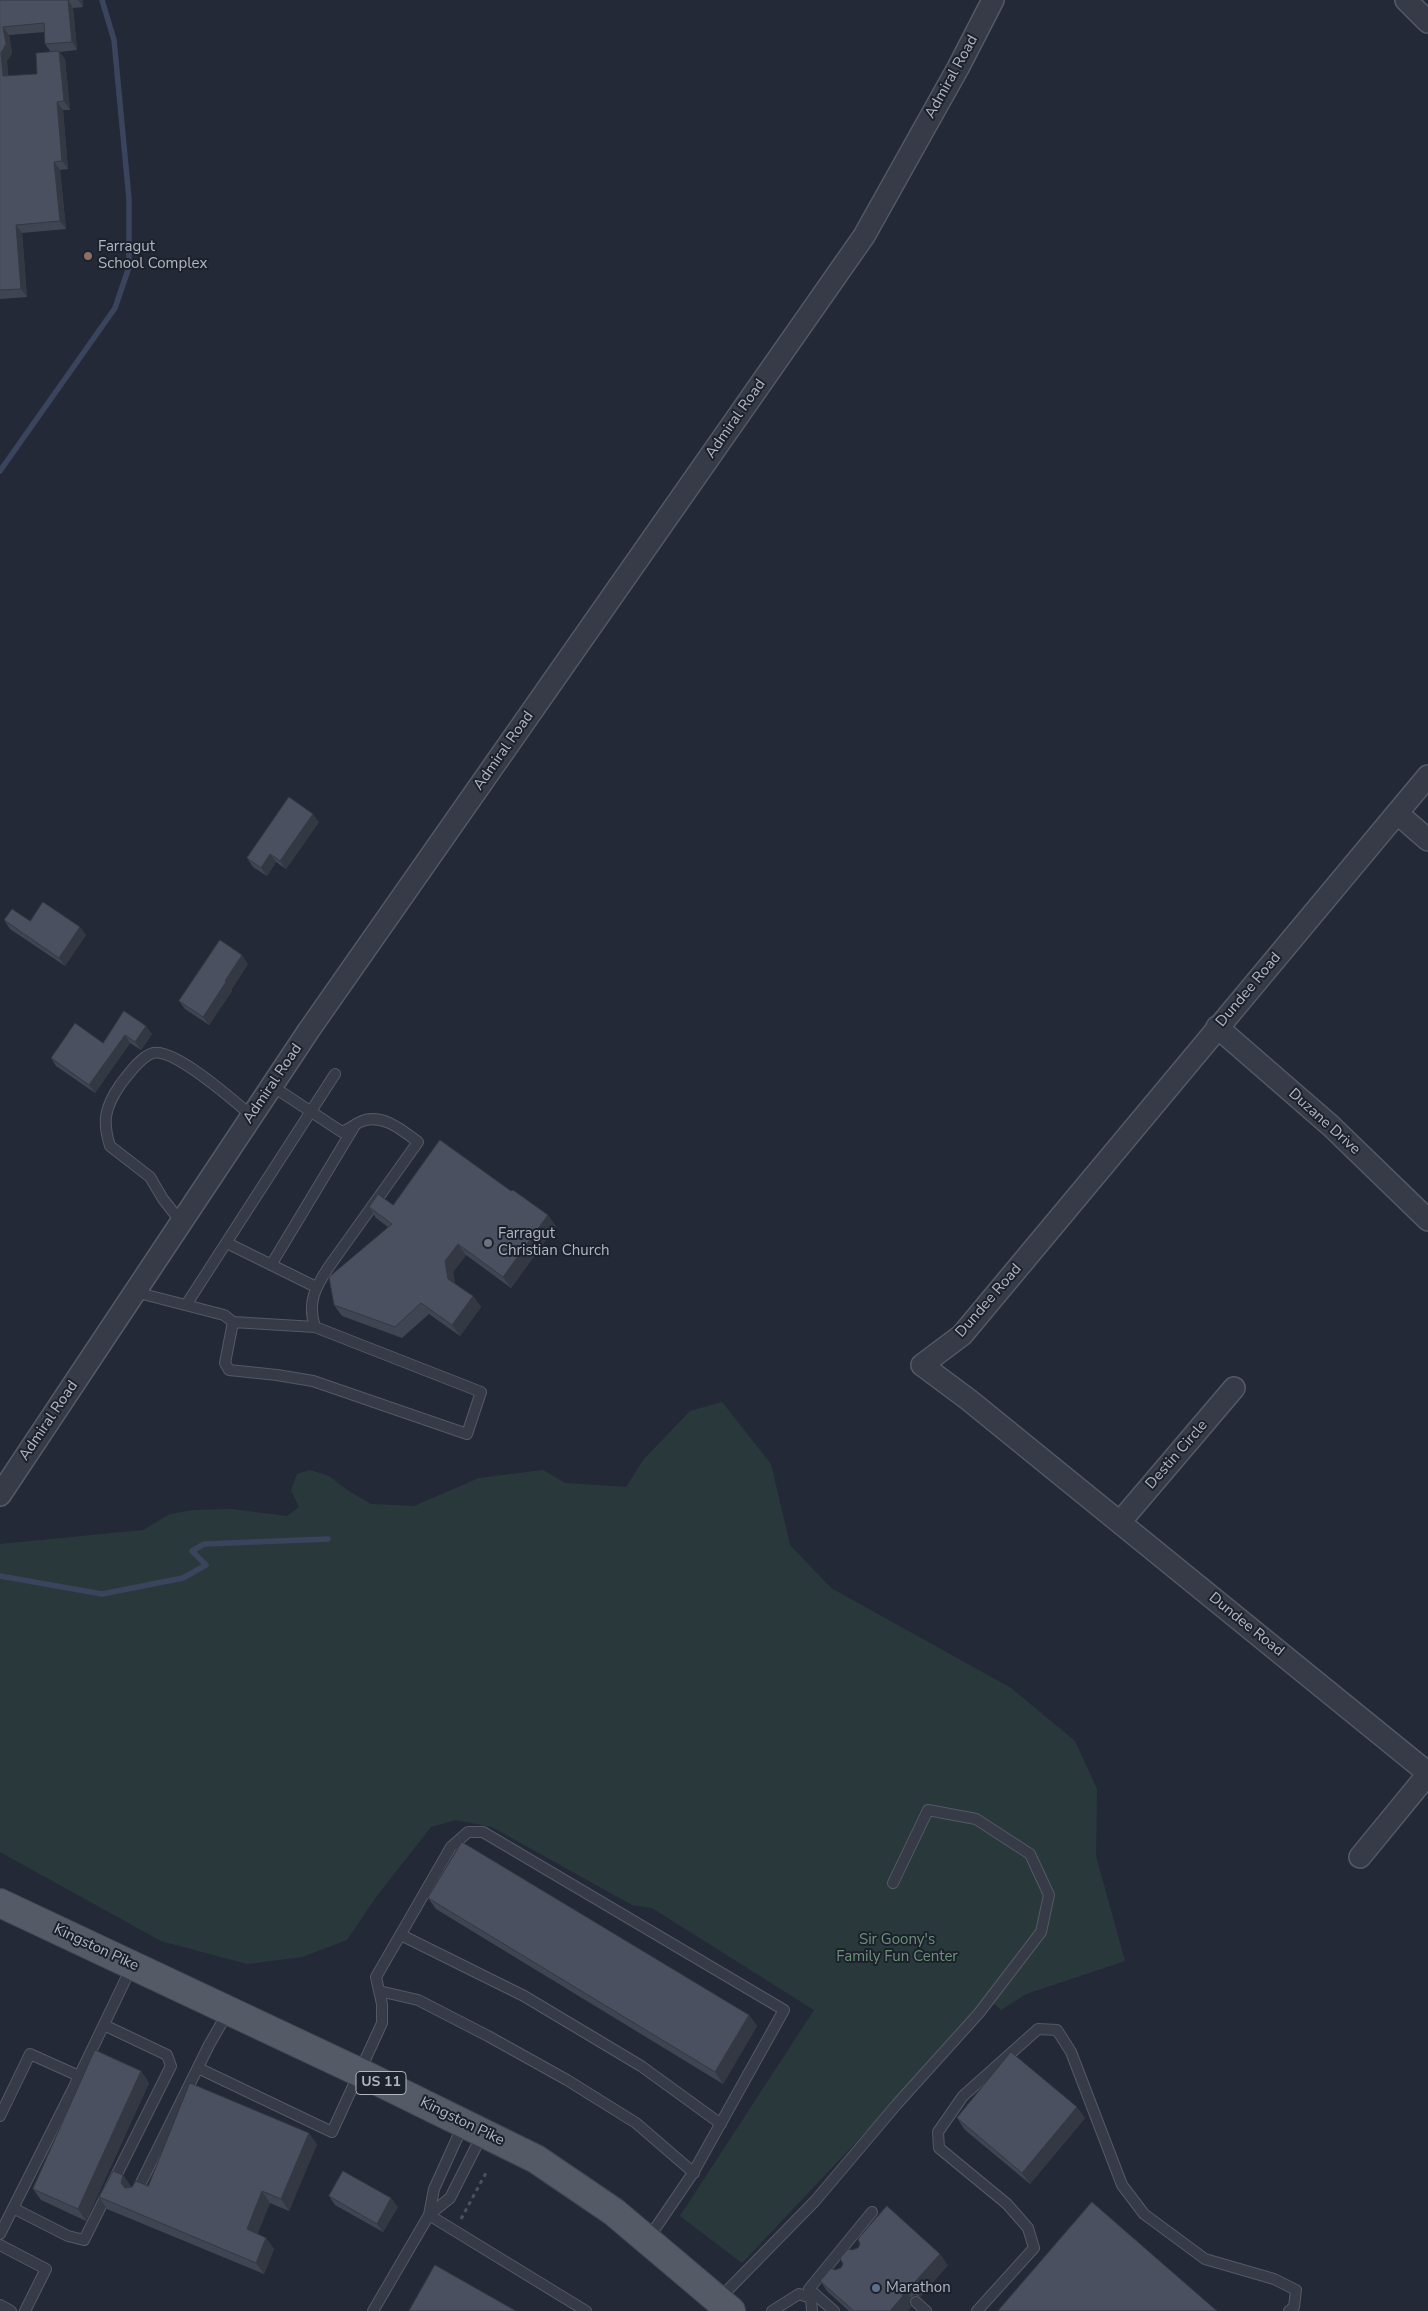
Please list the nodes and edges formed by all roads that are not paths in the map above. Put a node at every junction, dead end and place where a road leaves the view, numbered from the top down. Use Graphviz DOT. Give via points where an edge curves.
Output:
graph roads {
  1 [pos="993,0"];
  2 [pos="1406,0"];
  3 [pos="1428,22"];
  4 [pos="1428,776"];
  5 [pos="1397,813"];
  6 [pos="1428,840"];
  7 [pos="1217,1027"];
  8 [pos="335,1074"];
  9 [pos="272,1086"];
  10 [pos="312,1112"];
  11 [pos="252,1116"];
  12 [pos="355,1125"];
  13 [pos="1428,1220"];
  14 [pos="181,1222"];
  15 [pos="226,1243"];
  16 [pos="271,1265"];
  17 [pos="316,1287"];
  18 [pos="135,1292"];
  19 [pos="186,1305"];
  20 [pos="233,1322"];
  21 [pos="315,1327"];
  22 [pos="1234,1388"];
  23 [pos="0,1494"];
  24 [pos="1120,1522"];
  25 [pos="1428,1773"];
  26 [pos="1360,1857"];
  27 [pos="892,1883"];
  28 [pos="0,1903"];
  29 [pos="401,1936"];
  30 [pos="132,1965"];
  31 [pos="379,1991"];
  32 [pos="229,2011"];
  33 [pos="104,2024"];
  34 [pos="198,2068"];
  35 [pos="359,2072"];
  36 [pos="79,2076"];
  37 [pos="0,2116"];
  38 [pos="721,2124"];
  39 [pos="474,2128"];
  40 [pos="694,2173"];
  41 [pos="136,2192"];
  42 [pos="13,2208"];
  43 [pos="872,2212"];
  44 [pos="429,2215"];
  45 [pos="0,2234"];
  46 [pos="648,2239"];
  47 [pos="0,2245"];
  48 [pos="813,2296"];
  49 [pos="916,2302"];
  50 [pos="725,2305"];
  51 [pos="0,2306"];
  52 [pos="11,2311"];
  53 [pos="25,2311"];
  54 [pos="373,2311"];
  55 [pos="586,2311"];
  56 [pos="772,2311"];
  57 [pos="812,2311"];
  58 [pos="834,2311"];
  59 [pos="926,2311"];
  60 [pos="977,2311"];
  61 [pos="1289,2311"];
  1 -- 9 [label="street, Admiral Road" via="864,236"];
  2 -- 3 [label="street"];
  4 -- 5 [label="street, Dundee Road"];
  5 -- 6 [label="street"];
  5 -- 7 [label="street, Dundee Road"];
  7 -- 13 [label="street, Duzane Drive" via="1331,1126"];
  7 -- 24 [label="street, Dundee Road" via="962,1336 922,1365"];
  8 -- 10 [label="lane"];
  9 -- 10 [label="lane"];
  9 -- 11 [label="street, Admiral Road"];
  10 -- 12 [label="lane" via="342,1132"];
  10 -- 15 [label="lane"];
  11 -- 14 [label="street, Admiral Road"];
  11 -- 14 [label="lane" via="204,1077 159,1053 142,1061 120,1085 104,1115 110,1146 150,1177 162,1199"];
  12 -- 16 [label="lane"];
  12 -- 17 [label="lane" via="361,1121 378,1120 392,1124 418,1142"];
  14 -- 18 [label="street, Admiral Road"];
  15 -- 16 [label="lane"];
  15 -- 19 [label="lane"];
  16 -- 17 [label="lane"];
  17 -- 21 [label="lane" via="310,1312"];
  18 -- 19 [label="lane"];
  18 -- 23 [label="street, Admiral Road"];
  19 -- 20 [label="lane" via="224,1315"];
  20 -- 21 [label="lane"];
  20 -- 21 [label="lane" via="225,1363 229,1370 314,1381 467,1434 482,1392"];
  22 -- 24 [label="street, Destin Circle"];
  24 -- 25 [label="street, Dundee Road"];
  25 -- 26 [label="street"];
  27 -- 50 [label="lane" via="928,1810 976,1819 1030,1854 1049,1895 1041,1932 979,2013"];
  28 -- 30 [label="main road, Kingston Pike / US 11"];
  29 -- 31 [label="lane" via="376,1978"];
  29 -- 38 [label="lane" via="524,1996 641,2066"];
  29 -- 38 [label="lane" via="451,1847 468,1832 483,1832 784,2010"];
  30 -- 32 [label="main road, Kingston Pike / US 11"];
  30 -- 33 [label="lane"];
  31 -- 35 [label="lane" via="382,2023"];
  31 -- 40 [label="lane" via="418,2000 559,2076 636,2123"];
  32 -- 34 [label="lane"];
  32 -- 35 [label="main road, Kingston Pike / US 11"];
  33 -- 36 [label="lane"];
  33 -- 42 [label="lane" via="167,2055 171,2066 84,2240 68,2236"];
  34 -- 35 [label="lane" via="332,2132"];
  34 -- 41 [label="lane"];
  35 -- 39 [label="main road, Kingston Pike / US 11"];
  36 -- 37 [label="lane" via="30,2054"];
  36 -- 42 [label="lane"];
  38 -- 40 [label="lane"];
  39 -- 44 [label="lane" via="434,2189"];
  39 -- 44 [label="lane" via="450,2198"];
  39 -- 46 [label="main road, Kingston Pike / US 11" via="536,2158"];
  40 -- 46 [label="lane"];
  42 -- 45 [label="lane"];
  43 -- 48 [label="lane" via="851,2246 808,2289"];
  44 -- 54 [label="lane"];
  44 -- 55 [label="lane"];
  46 -- 50 [label="main road, Kingston Pike / US 11"];
  47 -- 53 [label="lane" via="46,2269"];
  48 -- 56 [label="lane" via="799,2294"];
  48 -- 57 [label="lane"];
  48 -- 58 [label="lane"];
  49 -- 59 [label="lane"];
  51 -- 52 [label="lane"];
  60 -- 61 [label="lane" via="1034,2248 1028,2228 1007,2204 939,2148 938,2132 963,2096 1038,2029 1056,2030 1072,2052 1122,2185 1144,2214 1206,2259 1274,2279 1296,2290 1294,2307"];
}
